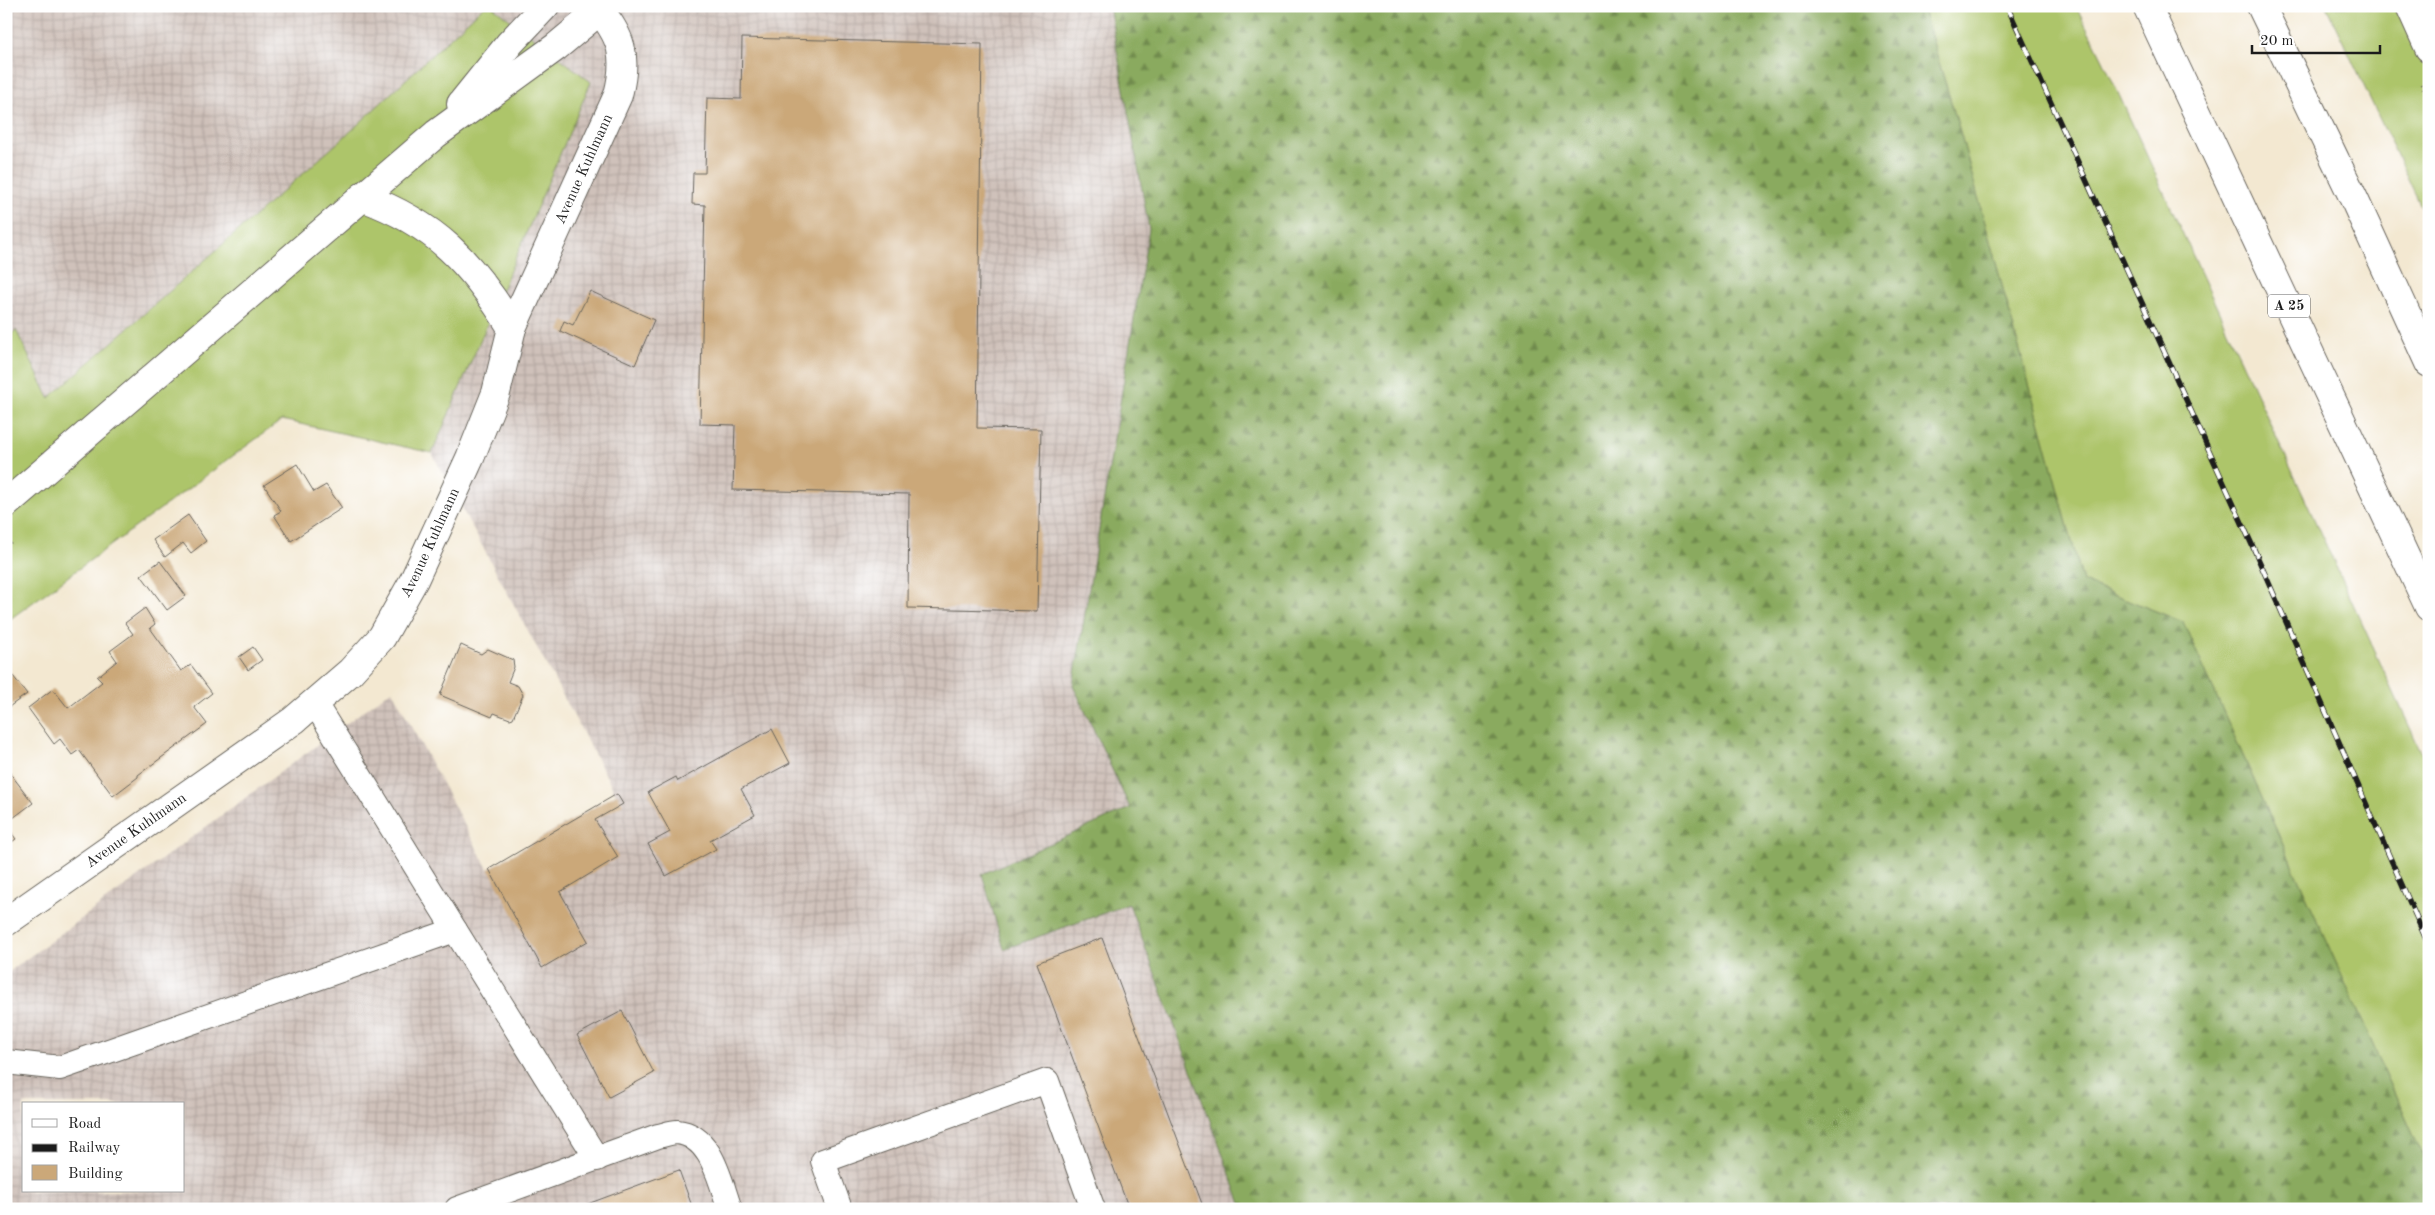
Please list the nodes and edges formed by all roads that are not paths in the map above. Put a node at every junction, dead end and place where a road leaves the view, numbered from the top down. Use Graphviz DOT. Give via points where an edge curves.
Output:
graph roads {
  1 [pos="545,6"];
  2 [pos="2147,6"];
  3 [pos="2261,6"];
  4 [pos="2410,6"];
  5 [pos="601,8"];
  6 [pos="2429,48"];
  7 [pos="436,134"];
  8 [pos="362,197"];
  9 [pos="512,328"];
  10 [pos="2429,363"];
  11 [pos="6,504"];
  12 [pos="2429,607"];
  13 [pos="314,702"];
  14 [pos="6,922"];
  15 [pos="455,930"];
  16 [pos="6,1062"];
  17 [pos="597,1159"];
  18 [pos="458,1209"];
  19 [pos="730,1209"];
  20 [pos="840,1209"];
  21 [pos="1093,1209"];
  1 -- 7 [label="main road, Avenue Kuhlmann" via="510,43"];
  2 -- 12 [label="main road, A 25"];
  3 -- 10 [label="main road"];
  4 -- 6 [label="main road"];
  5 -- 7 [label="main road, Avenue Kuhlmann" via="556,47"];
  5 -- 9 [label="main road, Avenue Kuhlmann" via="617,34 624,62 618,95"];
  7 -- 8 [label="main road, Avenue Kuhlmann"];
  8 -- 9 [label="main road" via="416,220 446,244 490,293"];
  8 -- 11 [label="main road, Avenue Kuhlmann"];
  9 -- 13 [label="main road, Avenue Kuhlmann" via="484,426 414,580 382,636 350,672"];
  13 -- 14 [label="main road, Avenue Kuhlmann" via="294,720"];
  13 -- 15 [label="lane"];
  15 -- 16 [label="lane" via="60,1068"];
  15 -- 17 [label="lane"];
  17 -- 18 [label="lane"];
  17 -- 19 [label="lane" via="658,1136 676,1132 691,1136 705,1146"];
  20 -- 21 [label="lane" via="823,1161 1047,1081"];
}
